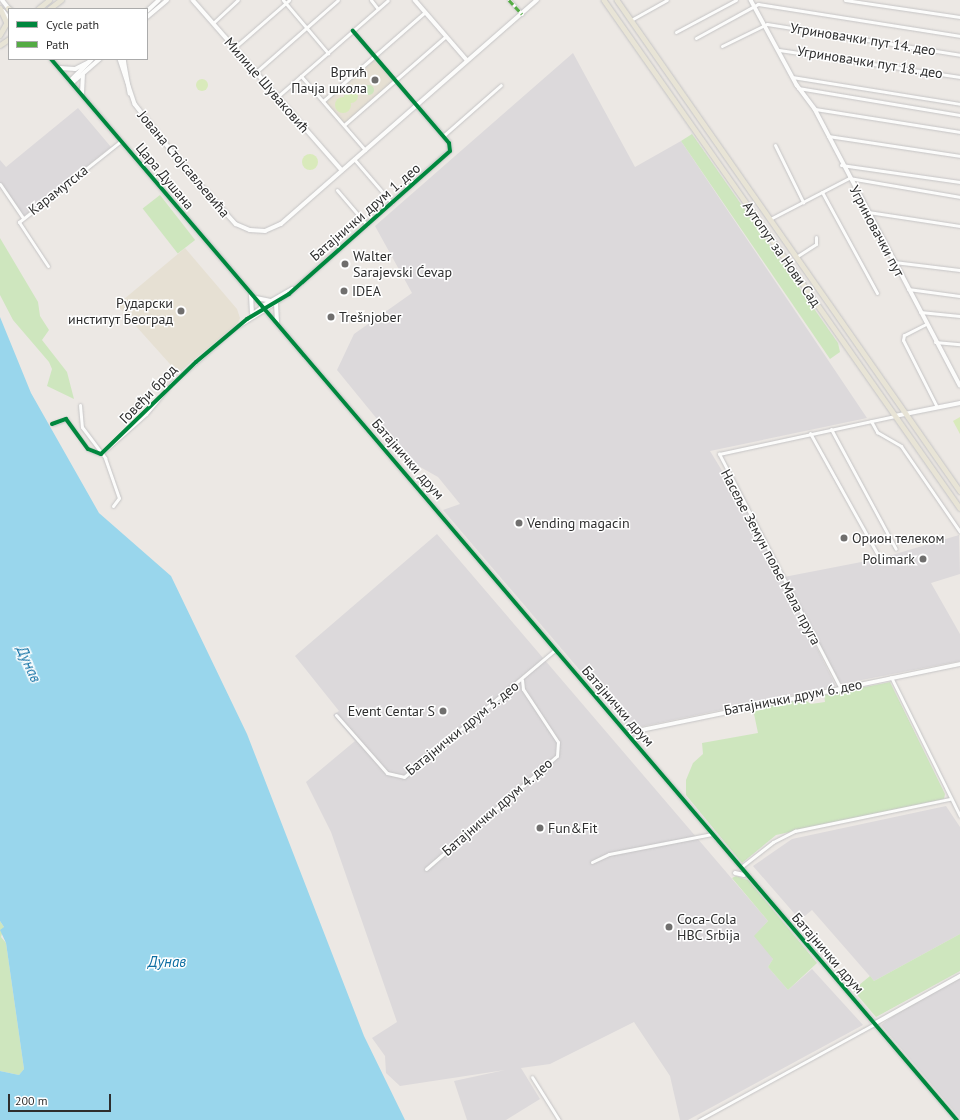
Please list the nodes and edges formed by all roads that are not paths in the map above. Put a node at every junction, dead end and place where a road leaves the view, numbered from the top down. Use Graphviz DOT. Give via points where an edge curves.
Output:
graph roads {
  1 [pos="2,0"];
  2 [pos="49,0"];
  3 [pos="61,0"];
  4 [pos="160,0"];
  5 [pos="167,0"];
  6 [pos="193,0"];
  7 [pos="237,0"];
  8 [pos="289,0"];
  9 [pos="338,0"];
  10 [pos="370,0"];
  11 [pos="388,0"];
  12 [pos="415,0"];
  13 [pos="509,0"];
  14 [pos="537,0"];
  15 [pos="604,0"];
  16 [pos="617,0"];
  17 [pos="667,0"];
  18 [pos="736,0"];
  19 [pos="751,0"];
  20 [pos="845,0"];
  21 [pos="284,1"];
  22 [pos="754,6"];
  23 [pos="0,8"];
  24 [pos="8,8"];
  25 [pos="39,8"];
  26 [pos="50,8"];
  27 [pos="378,9"];
  28 [pos="148,10"];
  29 [pos="425,12"];
  30 [pos="522,14"];
  31 [pos="148,16"];
  32 [pos="8,17"];
  33 [pos="960,17"];
  34 [pos="631,20"];
  35 [pos="212,23"];
  36 [pos="765,24"];
  37 [pos="306,27"];
  38 [pos="353,31"];
  39 [pos="676,32"];
  40 [pos="0,35"];
  41 [pos="446,36"];
  42 [pos="960,36"];
  43 [pos="696,38"];
  44 [pos="722,46"];
  45 [pos="234,48"];
  46 [pos="780,50"];
  47 [pos="328,52"];
  48 [pos="960,55"];
  49 [pos="374,56"];
  50 [pos="52,60"];
  51 [pos="91,60"];
  52 [pos="99,60"];
  53 [pos="123,60"];
  54 [pos="467,60"];
  55 [pos="58,68"];
  56 [pos="256,72"];
  57 [pos="84,73"];
  58 [pos="301,76"];
  59 [pos="792,77"];
  60 [pos="960,77"];
  61 [pos="395,80"];
  62 [pos="71,82"];
  63 [pos="501,86"];
  64 [pos="798,88"];
  65 [pos="83,95"];
  66 [pos="277,96"];
  67 [pos="323,101"];
  68 [pos="960,104"];
  69 [pos="416,105"];
  70 [pos="815,110"];
  71 [pos="960,115"];
  72 [pos="344,125"];
  73 [pos="960,132"];
  74 [pos="443,136"];
  75 [pos="828,136"];
  76 [pos="121,141"];
  77 [pos="775,145"];
  78 [pos="365,150"];
  79 [pos="960,156"];
  80 [pos="354,159"];
  81 [pos="842,165"];
  82 [pos="342,170"];
  83 [pos="849,178"];
  84 [pos="960,182"];
  85 [pos="0,184"];
  86 [pos="337,190"];
  87 [pos="822,192"];
  88 [pos="960,197"];
  89 [pos="392,202"];
  90 [pos="803,202"];
  91 [pos="868,212"];
  92 [pos="23,218"];
  93 [pos="770,219"];
  94 [pos="367,224"];
  95 [pos="960,226"];
  96 [pos="816,237"];
  97 [pos="796,257"];
  98 [pos="894,262"];
  99 [pos="48,266"];
  100 [pos="960,270"];
  101 [pos="293,289"];
  102 [pos="908,289"];
  103 [pos="877,293"];
  104 [pos="250,294"];
  105 [pos="960,296"];
  106 [pos="271,301"];
  107 [pos="276,303"];
  108 [pos="263,308"];
  109 [pos="920,312"];
  110 [pos="252,313"];
  111 [pos="960,316"];
  112 [pos="247,319"];
  113 [pos="926,324"];
  114 [pos="278,326"];
  115 [pos="935,342"];
  116 [pos="960,344"];
  117 [pos="960,385"];
  118 [pos="960,403"];
  119 [pos="80,405"];
  120 [pos="937,408"];
  121 [pos="906,414"];
  122 [pos="895,416"];
  123 [pos="871,421"];
  124 [pos="52,424"];
  125 [pos="831,429"];
  126 [pos="810,433"];
  127 [pos="101,454"];
  128 [pos="960,491"];
  129 [pos="113,506"];
  130 [pos="960,508"];
  131 [pos="960,532"];
  132 [pos="896,549"];
  133 [pos="878,555"];
  134 [pos="555,650"];
  135 [pos="960,664"];
  136 [pos="891,677"];
  137 [pos="522,680"];
  138 [pos="840,687"];
  139 [pos="336,715"];
  140 [pos="627,733"];
  141 [pos="950,799"];
  142 [pos="960,816"];
  143 [pos="712,834"];
  144 [pos="592,862"];
  145 [pos="740,868"];
  146 [pos="426,869"];
  147 [pos="735,873"];
  148 [pos="748,878"];
  149 [pos="960,976"];
  150 [pos="874,1024"];
  151 [pos="532,1077"];
  152 [pos="559,1120"];
  153 [pos="699,1120"];
  154 [pos="957,1120"];
  1 -- 24 [label="main road"];
  2 -- 25 [label="main road"];
  3 -- 26 [label="main road"];
  4 -- 28 [label="main road"];
  5 -- 31 [label="main road"];
  6 -- 35 [label="street, Милице Шуваковић"];
  7 -- 35 [label="street"];
  8 -- 21 [label="street"];
  9 -- 37 [label="street"];
  10 -- 27 [label="street"];
  11 -- 27 [label="street"];
  12 -- 29 [label="street"];
  13 -- 30 [label="street"];
  14 -- 30 [label="street, Јована Стојсављевића"];
  15 -- 122 [label="main road, Аутопут за Нови Сад"];
  16 -- 34 [label="main road, Аутопут за Нови Сад"];
  17 -- 34 [label="street"];
  18 -- 39 [label="street"];
  19 -- 22 [label="street, Угриновачки пут"];
  20 -- 33 [label="street"];
  21 -- 37 [label="street"];
  21 -- 45 [label="street"];
  22 -- 36 [label="street, Угриновачки пут"];
  22 -- 42 [label="street"];
  22 -- 43 [label="street"];
  23 -- 32 [label="main road"];
  23 -- 40 [label="main road" via="7,23"];
  27 -- 38 [label="street"];
  29 -- 41 [label="street"];
  29 -- 49 [label="street"];
  30 -- 54 [label="street, Јована Стојсављевића"];
  34 -- 93 [label="main road, Аутопут за Нови Сад"];
  35 -- 45 [label="street, Милице Шуваковић"];
  36 -- 44 [label="street"];
  36 -- 46 [label="street, Угриновачки пут"];
  36 -- 48 [label="street, Угриновачки пут 14. део"];
  37 -- 47 [label="street"];
  37 -- 56 [label="street"];
  38 -- 47 [label="street"];
  38 -- 49 [label="street"];
  41 -- 54 [label="street"];
  41 -- 61 [label="street"];
  45 -- 56 [label="street, Милице Шуваковић"];
  46 -- 59 [label="street, Угриновачки пут"];
  46 -- 60 [label="street, Угриновачки пут 18. део"];
  47 -- 58 [label="street"];
  49 -- 61 [label="street"];
  49 -- 67 [label="street"];
  50 -- 55 [label="main road, Цара Душана"];
  51 -- 55 [label="main road" via="71,70"];
  51 -- 62 [label="main road"];
  52 -- 57 [label="main road"];
  53 -- 82 [label="street, Јована Стојсављевића" via="130,94 186,169 227,216 245,229 260,231 278,226"];
  54 -- 69 [label="street, Јована Стојсављевића"];
  55 -- 62 [label="main road, Цара Душана"];
  56 -- 66 [label="street, Милице Шуваковић"];
  57 -- 62 [label="main road"];
  57 -- 65 [label="main road" via="80,82"];
  58 -- 66 [label="street"];
  58 -- 67 [label="street"];
  59 -- 64 [label="street, Угриновачки пут"];
  59 -- 68 [label="street"];
  61 -- 69 [label="street"];
  61 -- 72 [label="street"];
  62 -- 65 [label="main road, Цара Душана"];
  63 -- 74 [label="street"];
  64 -- 70 [label="street, Угриновачки пут"];
  64 -- 71 [label="street"];
  65 -- 76 [label="main road, Цара Душана"];
  66 -- 82 [label="street, Милице Шуваковић"];
  67 -- 72 [label="street"];
  69 -- 74 [label="street"];
  69 -- 78 [label="street, Јована Стојсављевића"];
  70 -- 73 [label="street"];
  70 -- 75 [label="street, Угриновачки пут"];
  72 -- 78 [label="street"];
  74 -- 89 [label="street, Батајнички друм 1. део" via="451,145 450,151"];
  75 -- 79 [label="street"];
  75 -- 81 [label="street, Угриновачки пут"];
  76 -- 92 [label="street, Карамутска"];
  76 -- 104 [label="main road, Цара Душана"];
  77 -- 90 [label="street"];
  78 -- 80 [label="street, Јована Стојсављевића"];
  80 -- 82 [label="street, Јована Стојсављевића"];
  80 -- 89 [label="street"];
  81 -- 83 [label="street, Угриновачки пут"];
  81 -- 84 [label="street"];
  83 -- 87 [label="street"];
  83 -- 88 [label="street"];
  83 -- 91 [label="street, Угриновачки пут"];
  85 -- 92 [label="street"];
  86 -- 94 [label="street"];
  87 -- 90 [label="street"];
  87 -- 103 [label="street"];
  89 -- 94 [label="street, Батајнички друм 1. део"];
  90 -- 93 [label="street"];
  91 -- 95 [label="street"];
  91 -- 98 [label="street, Угриновачки пут"];
  92 -- 99 [label="street, Карамутска" via="19,224"];
  93 -- 97 [label="main road, Аутопут за Нови Сад"];
  94 -- 101 [label="street, Батајнички друм 1. део"];
  96 -- 97 [label="street" via="816,244"];
  97 -- 121 [label="main road, Аутопут за Нови Сад"];
  98 -- 100 [label="street"];
  98 -- 102 [label="street, Угриновачки пут"];
  101 -- 106 [label="street, Батајнички друм 1. део"];
  101 -- 107 [label="street, Батајнички друм 1. део"];
  102 -- 105 [label="street"];
  102 -- 109 [label="street, Угриновачки пут"];
  104 -- 106 [label="main road" via="262,302"];
  104 -- 108 [label="main road, Цара Душана"];
  104 -- 110 [label="main road"];
  106 -- 108 [label="street, Батајнички друм 1. део"];
  107 -- 108 [label="street, Батајнички друм 1. део"];
  107 -- 114 [label="main road"];
  108 -- 110 [label="street"];
  108 -- 112 [label="street"];
  108 -- 114 [label="main road, Батајнички друм"];
  109 -- 111 [label="street"];
  109 -- 113 [label="street, Угриновачки пут"];
  110 -- 112 [label="street"];
  112 -- 127 [label="street, Говеђи брод" via="171,384 146,414"];
  113 -- 115 [label="street, Угриновачки пут"];
  113 -- 120 [label="street" via="904,335 903,340"];
  114 -- 134 [label="main road, Батајнички друм"];
  115 -- 116 [label="street"];
  115 -- 117 [label="street, Угриновачки пут"];
  118 -- 120 [label="street, Насеље Земун поље Мала пруга"];
  119 -- 127 [label="street" via="82,427"];
  120 -- 121 [label="street, Насеље Земун поље Мала пруга"];
  121 -- 122 [label="street, Насеље Земун поље Мала пруга"];
  121 -- 128 [label="main road, Аутопут за Нови Сад"];
  122 -- 123 [label="street, Насеље Земун поље Мала пруга"];
  122 -- 130 [label="main road, Аутопут за Нови Сад"];
  123 -- 125 [label="street, Насеље Земун поље Мала пруга"];
  123 -- 131 [label="street" via="877,432 901,446"];
  124 -- 127 [label="street" via="66,419 88,449"];
  125 -- 126 [label="street, Насеље Земун поље Мала пруга"];
  125 -- 132 [label="street"];
  126 -- 133 [label="street"];
  126 -- 138 [label="street, Насеље Земун поље Мала пруга" via="724,450 718,456"];
  127 -- 129 [label="street" via="119,498"];
  134 -- 137 [label="street, Батајнички друм 3. део"];
  134 -- 140 [label="main road, Батајнички друм"];
  135 -- 136 [label="street, Батајнички друм 6. део"];
  136 -- 138 [label="street, Батајнички друм 6. део"];
  136 -- 141 [label="street"];
  137 -- 139 [label="street, Батајнички друм 3. део" via="515,681 404,777 386,773"];
  137 -- 146 [label="street, Батајнички друм 4. део" via="523,689 558,742 557,756"];
  138 -- 140 [label="street, Батајнички друм 6. део"];
  140 -- 143 [label="main road, Батајнички друм"];
  141 -- 142 [label="street"];
  141 -- 145 [label="street" via="795,831 773,842"];
  143 -- 144 [label="street" via="609,854"];
  143 -- 145 [label="main road, Батајнички друм"];
  145 -- 148 [label="main road, Батајнички друм"];
  147 -- 148 [label="main road"];
  148 -- 150 [label="main road, Батајнички друм"];
  149 -- 150 [label="street"];
  150 -- 153 [label="street"];
  150 -- 154 [label="main road, Батајнички друм"];
  151 -- 152 [label="street"];
}
